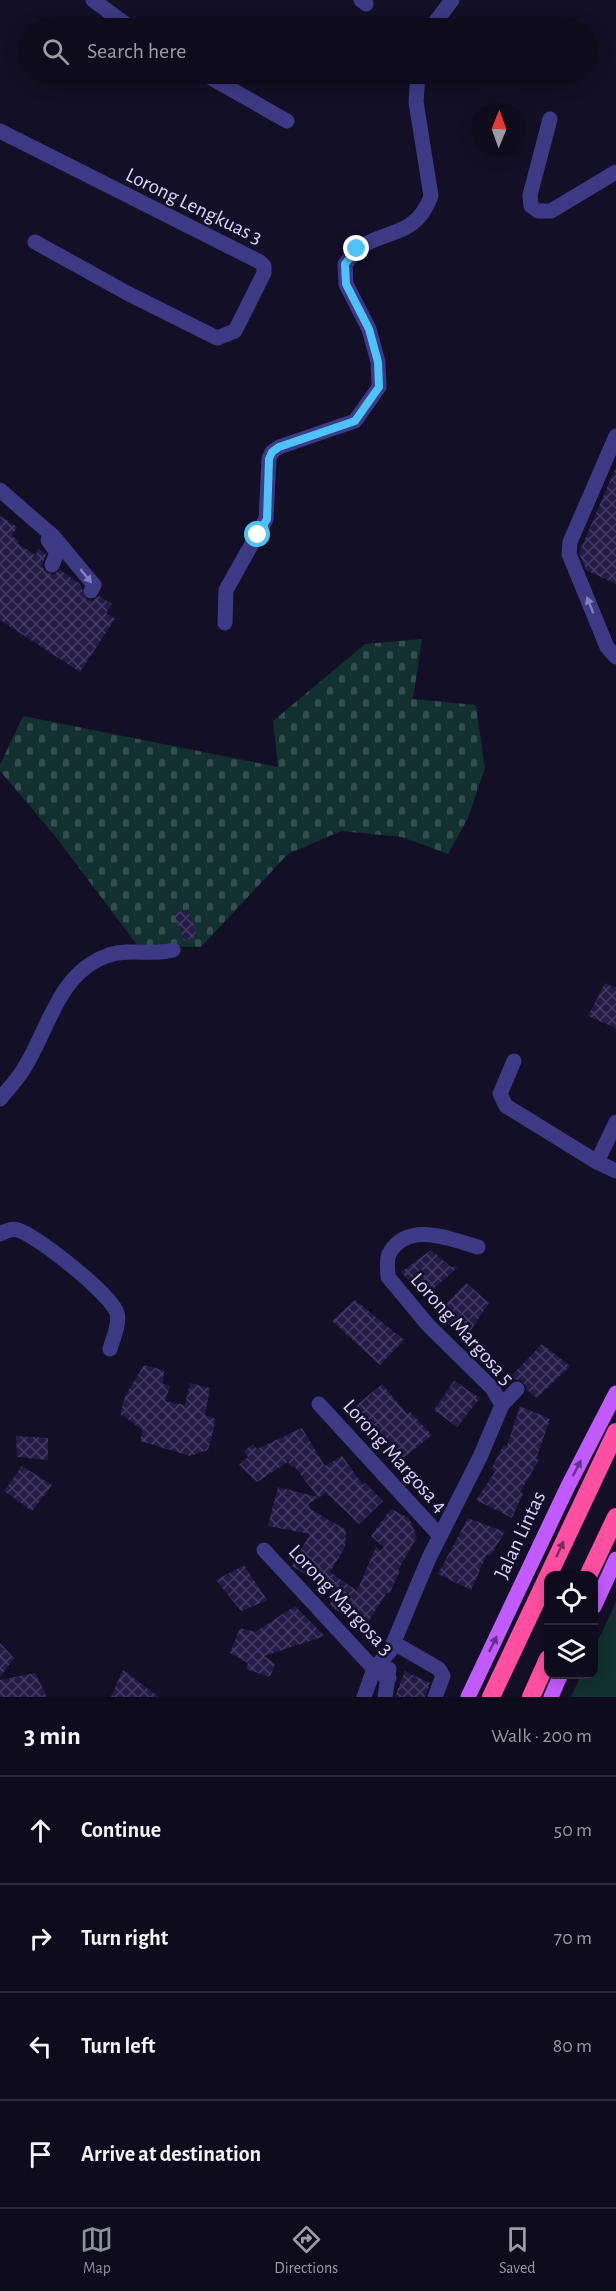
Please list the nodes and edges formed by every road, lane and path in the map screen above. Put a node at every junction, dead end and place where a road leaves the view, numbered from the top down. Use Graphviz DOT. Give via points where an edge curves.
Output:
graph roads {
  1 [pos="93,0"];
  2 [pos="452,0"];
  3 [pos="117,18"];
  4 [pos="438,18"];
  5 [pos="221,84"];
  6 [pos="417,84"];
  7 [pos="550,119"];
  8 [pos="286,121"];
  9 [pos="0,131"];
  10 [pos="616,172"];
  11 [pos="35,242"];
  12 [pos="616,436"];
  13 [pos="0,490"];
  14 [pos="45,531"];
  15 [pos="52,566"];
  16 [pos="91,591"];
  17 [pos="225,623"];
  18 [pos="616,657"];
  19 [pos="173,950"];
  20 [pos="514,1061"];
  21 [pos="0,1099"];
  22 [pos="616,1122"];
  23 [pos="597,1162"];
  24 [pos="616,1171"];
  25 [pos="0,1234"];
  26 [pos="478,1247"];
  27 [pos="110,1349"];
  28 [pos="517,1389"];
  29 [pos="616,1393"];
  30 [pos="319,1404"];
  31 [pos="502,1405"];
  32 [pos="616,1432"];
  33 [pos="616,1518"];
  34 [pos="440,1536"];
  35 [pos="264,1550"];
  36 [pos="616,1559"];
  37 [pos="590,1571"];
  38 [pos="598,1598"];
  39 [pos="392,1647"];
  40 [pos="374,1670"];
  41 [pos="544,1670"];
  42 [pos="389,1678"];
  43 [pos="559,1679"];
  44 [pos="364,1697"];
  45 [pos="385,1697"];
  46 [pos="435,1697"];
  47 [pos="468,1697"];
  48 [pos="491,1697"];
  49 [pos="531,1697"];
  50 [pos="551,1697"];
  1 -- 3 [label="street"];
  2 -- 4 [label="street"];
  5 -- 8 [label="street"];
  6 -- 17 [label="street" via="416,102 431,196 426,210 403,230 357,249 345,264 346,284 369,329 378,362 379,387 355,421 272,452 267,519 226,590"];
  7 -- 10 [label="street" via="530,195 531,206 538,211 551,211"];
  9 -- 11 [label="street, Lorong Lengkuas 3" via="260,262 264,273 235,331 218,338"];
  18 -- 12 [label="street, one-way" via="607,647 569,554 570,542"];
  13 -- 14 [label="street"];
  14 -- 15 [label="street" via="57,553"];
  14 -- 16 [label="street, one-way" via="94,585"];
  19 -- 21 [label="street" via="110,955 83,968 62,990 23,1071"];
  20 -- 23 [label="street" via="500,1094 506,1106"];
  22 -- 23 [label="street"];
  23 -- 24 [label="street"];
  25 -- 27 [label="street" via="20,1231 77,1269 113,1305 118,1322"];
  26 -- 31 [label="street, Lorong Margosa 5" via="429,1233 402,1238 388,1255 388,1277 428,1325 492,1388"];
  28 -- 31 [label="street"];
  47 -- 29 [label="main road, Jalan Lintas, one-way"];
  30 -- 34 [label="street, Lorong Margosa 4"];
  31 -- 34 [label="street, Lorong Margosa 5"];
  48 -- 32 [label="highway, Jalan Lintas, one-way"];
  33 -- 37 [label="highway"];
  34 -- 39 [label="street, Lorong Margosa 5"];
  35 -- 40 [label="street, Lorong Margosa 3"];
  36 -- 38 [label="main road"];
  39 -- 40 [label="street, Lorong Margosa 5"];
  39 -- 42 [label="street, Lorong Margosa 5"];
  39 -- 46 [label="street" via="439,1669 442,1676"];
  40 -- 42 [label="street, Lorong Margosa 3"];
  40 -- 44 [label="street, Lorong Margosa 5"];
  41 -- 49 [label="highway"];
  42 -- 45 [label="street, Lorong Margosa 5"];
  43 -- 50 [label="main road"];
}
